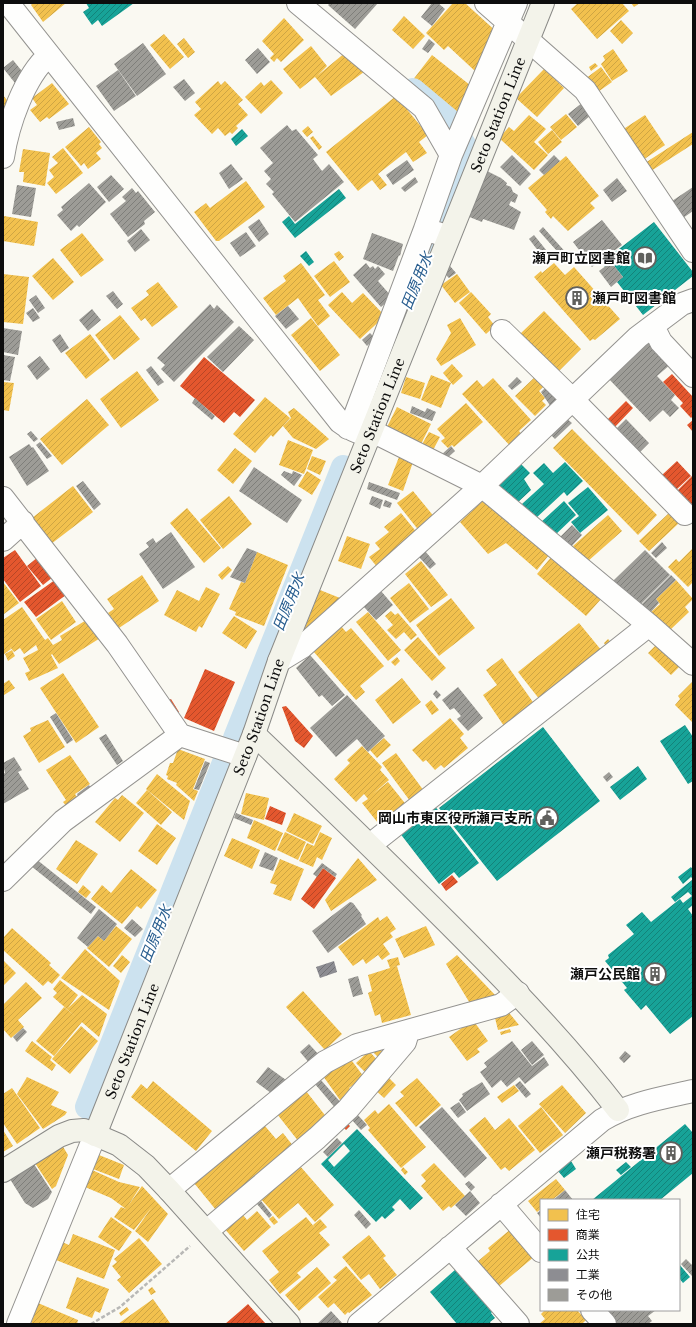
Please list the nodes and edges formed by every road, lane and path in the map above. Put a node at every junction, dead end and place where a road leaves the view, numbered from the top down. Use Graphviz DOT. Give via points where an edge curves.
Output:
graph roads {
  1 [pos="8,3"];
  2 [pos="298,3"];
  3 [pos="486,3"];
  4 [pos="543,3"];
  5 [pos="512,13"];
  6 [pos="527,39"];
  7 [pos="49,56"];
  8 [pos="451,154"];
  9 [pos="3,157"];
  10 [pos="437,233"];
  11 [pos="693,251"];
  12 [pos="693,300"];
  13 [pos="653,326"];
  14 [pos="502,331"];
  15 [pos="693,376"];
  16 [pos="572,398"];
  17 [pos="348,428"];
  18 [pos="369,437"];
  19 [pos="482,486"];
  20 [pos="3,498"];
  21 [pos="685,514"];
  22 [pos="23,522"];
  23 [pos="3,540"];
  24 [pos="649,625"];
  25 [pos="279,661"];
  26 [pos="693,664"];
  27 [pos="254,734"];
  28 [pos="180,735"];
  29 [pos="245,756"];
  30 [pos="370,845"];
  31 [pos="3,880"];
  32 [pos="518,993"];
  33 [pos="408,1032"];
  34 [pos="693,1091"];
  35 [pos="618,1110"];
  36 [pos="95,1135"];
  37 [pos="3,1170"];
  38 [pos="169,1190"];
  39 [pos="501,1204"];
  40 [pos="207,1231"];
  41 [pos="450,1247"];
  42 [pos="540,1249"];
  43 [pos="593,1311"];
  44 [pos="18,1324"];
  45 [pos="91,1324"];
  46 [pos="289,1324"];
  47 [pos="359,1324"];
  48 [pos="518,1324"];
  49 [pos="605,1324"];
  1 -- 7 [label="street"];
  2 -- 8 [label="street" via="424,108"];
  3 -- 5 [label="street"];
  4 -- 6 [label="main road, Seto Station Line"];
  5 -- 6 [label="street"];
  5 -- 8 [label="street"];
  6 -- 10 [label="main road, Seto Station Line"];
  6 -- 11 [label="street" via="586,90"];
  7 -- 9 [label="street" via="41,62 22,94"];
  7 -- 17 [label="street" via="340,422"];
  8 -- 10 [label="street"];
  10 -- 17 [label="street"];
  10 -- 18 [label="main road, Seto Station Line"];
  12 -- 13 [label="street" via="682,304"];
  13 -- 15 [label="street" via="661,342"];
  13 -- 16 [label="street"];
  14 -- 16 [label="street"];
  16 -- 19 [label="street"];
  16 -- 21 [label="street"];
  17 -- 18 [label="street"];
  18 -- 19 [label="street" via="380,435"];
  18 -- 25 [label="main road, Seto Station Line"];
  19 -- 24 [label="street"];
  19 -- 25 [label="street" via="302,647"];
  20 -- 22 [label="street"];
  22 -- 23 [label="street"];
  22 -- 28 [label="street" via="117,644"];
  24 -- 26 [label="street"];
  24 -- 30 [label="street"];
  25 -- 27 [label="main road, Seto Station Line"];
  27 -- 29 [label="main road, Seto Station Line"];
  27 -- 30 [label="main road"];
  28 -- 29 [label="street"];
  28 -- 31 [label="street" via="63,821"];
  29 -- 36 [label="main road, Seto Station Line"];
  30 -- 32 [label="main road"];
  32 -- 33 [label="street" via="501,1005"];
  32 -- 35 [label="main road"];
  33 -- 38 [label="street" via="357,1045 325,1062"];
  33 -- 40 [label="street" via="405,1042 348,1109"];
  34 -- 35 [label="street"];
  35 -- 39 [label="street" via="602,1120"];
  36 -- 37 [label="main road" via="84,1130 58,1136"];
  36 -- 38 [label="main road" via="119,1145 146,1166"];
  36 -- 44 [label="street"];
  38 -- 40 [label="main road"];
  39 -- 41 [label="street"];
  39 -- 42 [label="street"];
  40 -- 45 [label="path" via="120,1307"];
  40 -- 46 [label="main road"];
  41 -- 47 [label="street"];
  41 -- 48 [label="street"];
  43 -- 49 [label="street"];
}
